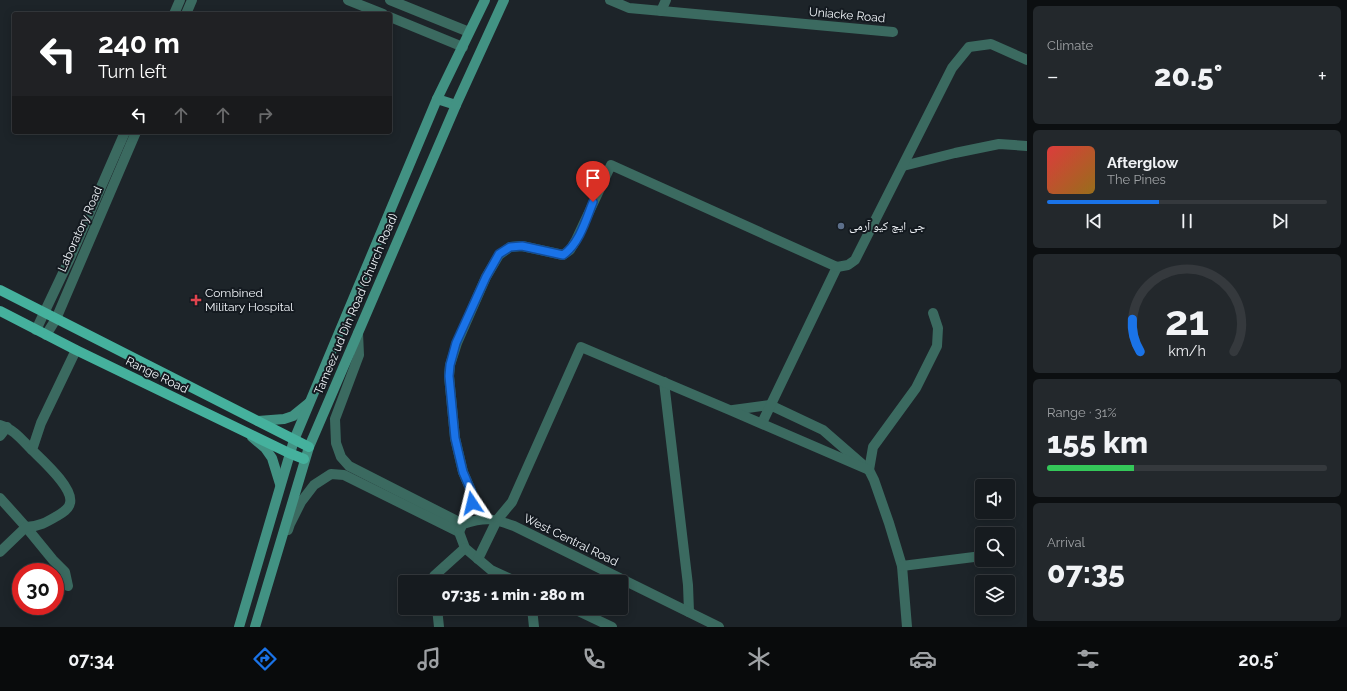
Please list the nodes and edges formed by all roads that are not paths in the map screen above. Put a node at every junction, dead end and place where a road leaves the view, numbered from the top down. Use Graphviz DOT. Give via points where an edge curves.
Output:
graph roads {
  1 [pos="180,0"];
  2 [pos="192,0"];
  3 [pos="348,0"];
  4 [pos="390,0"];
  5 [pos="485,0"];
  6 [pos="504,0"];
  7 [pos="610,0"];
  8 [pos="666,0"];
  9 [pos="661,11"];
  10 [pos="175,12"];
  11 [pos="187,12"];
  12 [pos="378,12"];
  13 [pos="392,18"];
  14 [pos="469,32"];
  15 [pos="893,32"];
  16 [pos="463,47"];
  17 [pos="1027,60"];
  18 [pos="436,99"];
  19 [pos="456,105"];
  20 [pos="124,134"];
  21 [pos="135,134"];
  22 [pos="1027,146"];
  23 [pos="903,166"];
  24 [pos="837,267"];
  25 [pos="0,290"];
  26 [pos="0,311"];
  27 [pos="44,313"];
  28 [pos="933,313"];
  29 [pos="56,319"];
  30 [pos="36,330"];
  31 [pos="358,333"];
  32 [pos="46,335"];
  33 [pos="76,350"];
  34 [pos="664,382"];
  35 [pos="310,402"];
  36 [pos="770,405"];
  37 [pos="732,411"];
  38 [pos="258,422"];
  39 [pos="762,423"];
  40 [pos="3,426"];
  41 [pos="248,433"];
  42 [pos="0,436"];
  43 [pos="294,440"];
  44 [pos="309,447"];
  45 [pos="32,450"];
  46 [pos="289,453"];
  47 [pos="304,459"];
  48 [pos="869,470"];
  49 [pos="280,484"];
  50 [pos="0,498"];
  51 [pos="497,520"];
  52 [pos="26,527"];
  53 [pos="461,528"];
  54 [pos="465,548"];
  55 [pos="0,552"];
  56 [pos="975,557"];
  57 [pos="478,559"];
  58 [pos="902,566"];
  59 [pos="435,575"];
  60 [pos="502,575"];
  61 [pos="68,586"];
  62 [pos="689,612"];
  63 [pos="438,615"];
  64 [pos="533,615"];
  65 [pos="587,615"];
  66 [pos="239,627"];
  67 [pos="255,627"];
  68 [pos="260,627"];
  69 [pos="439,627"];
  70 [pos="534,627"];
  71 [pos="612,627"];
  72 [pos="719,627"];
  73 [pos="907,627"];
  1 -- 10 [label="street"];
  2 -- 11 [label="street"];
  3 -- 12 [label="street"];
  4 -- 14 [label="street"];
  5 -- 14 [label="main road, Tameez ud Din Road (Church Road)"];
  6 -- 19 [label="main road, Tameez ud Din Road (Church Road)"];
  7 -- 9 [label="street, Uniacke Road" via="629,8"];
  8 -- 9 [label="street"];
  9 -- 15 [label="street, Uniacke Road"];
  13 -- 16 [label="street"];
  14 -- 16 [label="main road, Tameez ud Din Road (Church Road)"];
  16 -- 18 [label="main road, Tameez ud Din Road (Church Road)"];
  17 -- 23 [label="street" via="991,44 969,47 952,68"];
  18 -- 19 [label="main road"];
  18 -- 35 [label="main road, Tameez ud Din Road (Church Road)"];
  19 -- 31 [label="main road, Tameez ud Din Road (Church Road)"];
  20 -- 27 [label="street, Laboratory Road"];
  21 -- 29 [label="street, Laboratory Road"];
  22 -- 23 [label="street" via="1000,144"];
  23 -- 24 [label="street" via="854,260 848,265"];
  24 -- 36 [label="street"];
  24 -- 53 [label="street" via="611,165 570,250 563,255 522,246 510,247 499,254 456,343 449,376 455,438 463,472 472,493 472,503"];
  25 -- 27 [label="main road"];
  26 -- 30 [label="main road, Range Road"];
  27 -- 29 [label="main road"];
  27 -- 30 [label="street, Laboratory Road"];
  28 -- 48 [label="street" via="938,328 937,346 916,388 873,447"];
  29 -- 32 [label="street, Laboratory Road"];
  29 -- 38 [label="main road"];
  30 -- 32 [label="main road, Range Road"];
  31 -- 44 [label="main road, Tameez ud Din Road (Church Road)"];
  31 -- 53 [label="street" via="359,355 335,419 336,443 341,457 349,466"];
  32 -- 33 [label="main road, Range Road"];
  33 -- 41 [label="main road, Range Road"];
  33 -- 45 [label="street" via="41,423"];
  34 -- 37 [label="street"];
  34 -- 51 [label="street" via="581,348 512,502"];
  34 -- 62 [label="street"];
  35 -- 38 [label="main road" via="288,418"];
  35 -- 43 [label="main road, Tameez ud Din Road (Church Road)"];
  36 -- 37 [label="street"];
  36 -- 39 [label="street"];
  36 -- 48 [label="street" via="823,430"];
  37 -- 39 [label="street"];
  38 -- 43 [label="main road"];
  39 -- 48 [label="street"];
  40 -- 42 [label="street"];
  40 -- 45 [label="street" via="15,432"];
  41 -- 46 [label="main road, Range Road"];
  41 -- 49 [label="main road" via="272,458"];
  43 -- 44 [label="main road"];
  43 -- 46 [label="main road, Tameez ud Din Road (Church Road)"];
  44 -- 47 [label="main road, Tameez ud Din Road (Church Road)"];
  45 -- 52 [label="street" via="60,479 70,502 61,513 45,523"];
  46 -- 47 [label="main road, Range Road"];
  46 -- 49 [label="main road, Tameez ud Din Road (Church Road)"];
  47 -- 67 [label="main road, Tameez ud Din Road (Church Road)"];
  48 -- 58 [label="street" via="877,487"];
  49 -- 66 [label="main road, Tameez ud Din Road (Church Road)"];
  50 -- 52 [label="street"];
  51 -- 53 [label="street, West Central Road" via="479,519"];
  51 -- 57 [label="street"];
  51 -- 62 [label="street, West Central Road"];
  51 -- 72 [label="street, West Central Road"];
  52 -- 55 [label="street"];
  52 -- 61 [label="street" via="65,572"];
  53 -- 54 [label="street"];
  53 -- 68 [label="street" via="344,475 330,474 314,485 301,502 290,524"];
  54 -- 57 [label="street"];
  54 -- 59 [label="street"];
  56 -- 58 [label="street"];
  57 -- 60 [label="street"];
  58 -- 73 [label="street"];
  62 -- 72 [label="street, West Central Road"];
  63 -- 69 [label="street"];
  64 -- 70 [label="street"];
  65 -- 71 [label="street"];
}
